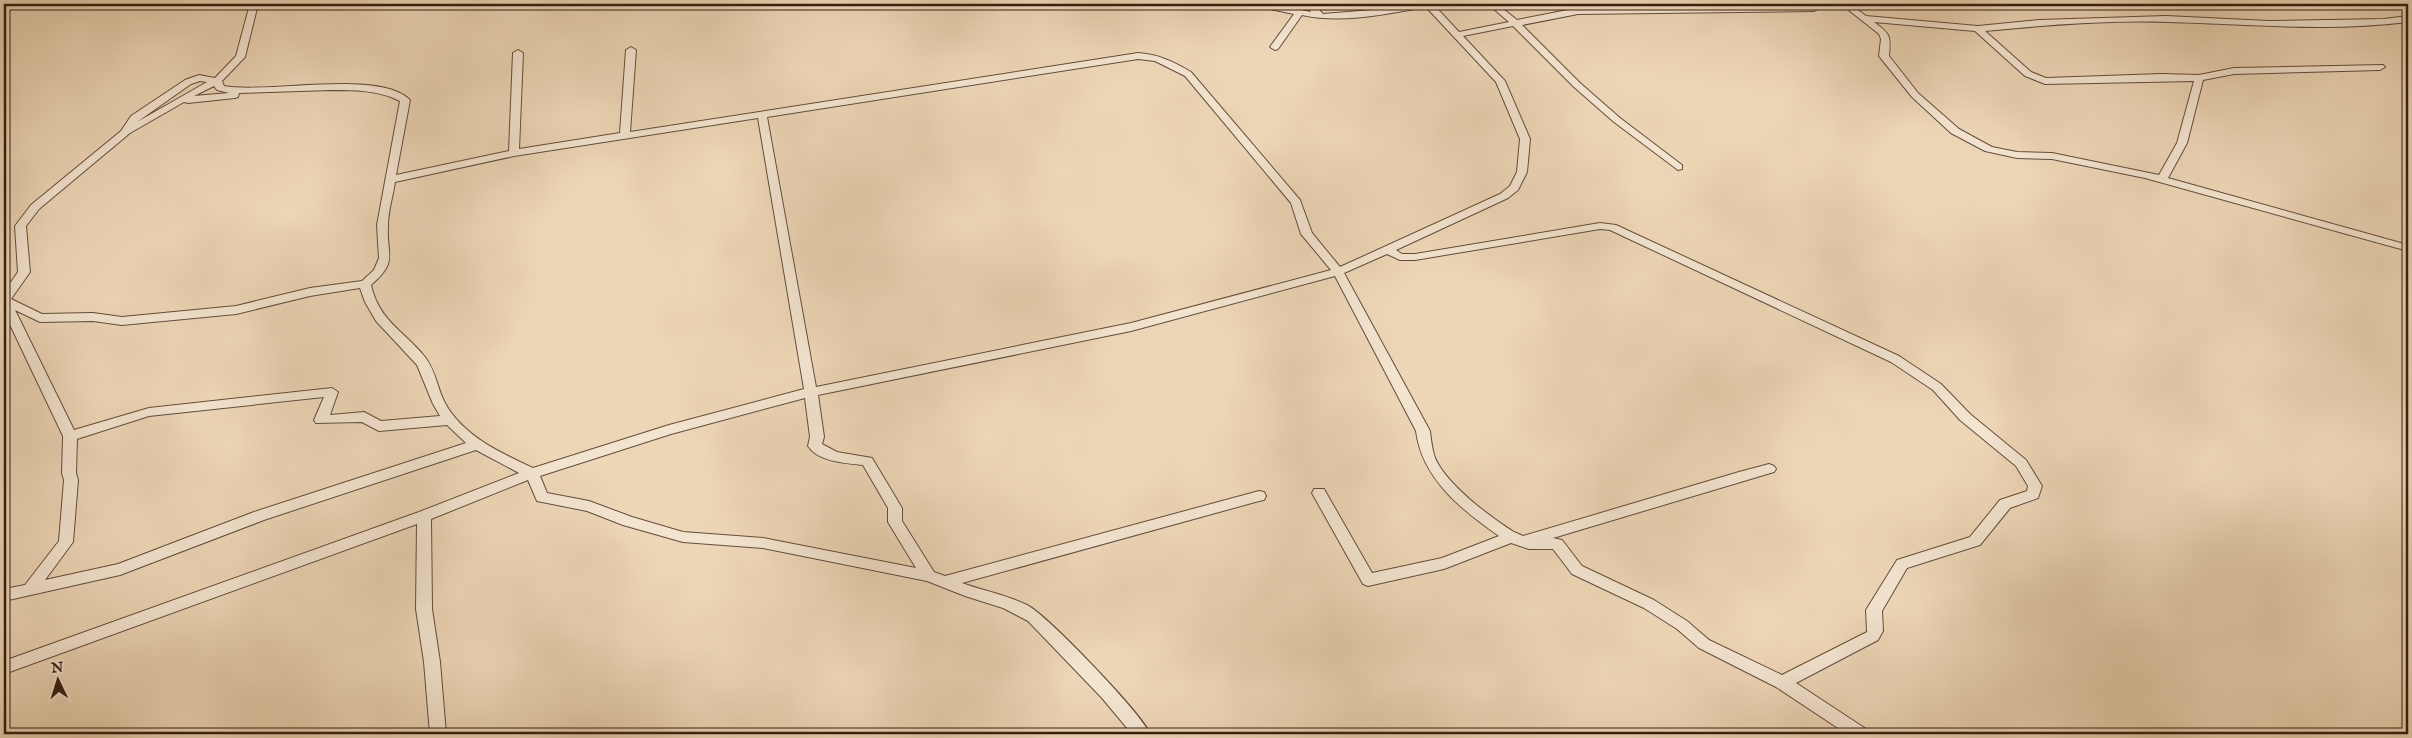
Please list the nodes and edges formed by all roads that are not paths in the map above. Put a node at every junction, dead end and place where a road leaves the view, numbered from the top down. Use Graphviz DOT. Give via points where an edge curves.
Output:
graph roads {
  1 [pos="254,4"];
  2 [pos="1259,4"];
  3 [pos="1310,4"];
  4 [pos="1428,4"];
  5 [pos="1492,4"];
  6 [pos="1845,4"];
  7 [pos="1813,8"];
  8 [pos="1299,13"];
  9 [pos="1319,17"];
  10 [pos="1861,18"];
  11 [pos="2408,19"];
  12 [pos="1514,22"];
  13 [pos="1978,29"];
  14 [pos="1456,35"];
  15 [pos="1275,47"];
  16 [pos="631,50"];
  17 [pos="518,53"];
  18 [pos="2380,67"];
  19 [pos="2199,78"];
  20 [pos="217,82"];
  21 [pos="268,91"];
  22 [pos="178,101"];
  23 [pos="762,114"];
  24 [pos="125,133"];
  25 [pos="625,136"];
  26 [pos="514,153"];
  27 [pos="1678,167"];
  28 [pos="2162,179"];
  29 [pos="390,180"];
  30 [pos="2408,248"];
  31 [pos="1387,249"];
  32 [pos="1338,272"];
  33 [pos="364,284"];
  34 [pos="4,300"];
  35 [pos="811,392"];
  36 [pos="448,420"];
  37 [pos="70,436"];
  38 [pos="478,444"];
  39 [pos="1769,469"];
  40 [pos="532,473"];
  41 [pos="1319,493"];
  42 [pos="1259,496"];
  43 [pos="424,516"];
  44 [pos="1517,540"];
  45 [pos="929,576"];
  46 [pos="944,582"];
  47 [pos="28,591"];
  48 [pos="4,595"];
  49 [pos="4,668"];
  50 [pos="1782,682"];
  51 [pos="438,734"];
  52 [pos="1142,734"];
  53 [pos="1860,734"];
  1 -- 20 [label="street" via="240,57"];
  2 -- 8 [label="street"];
  3 -- 9 [label="street"];
  4 -- 9 [label="street" via="1352,16"];
  4 -- 14 [label="street"];
  5 -- 12 [label="street"];
  6 -- 10 [label="street"];
  7 -- 12 [label="street" via="1578,11"];
  8 -- 9 [label="street"];
  8 -- 15 [label="street"];
  10 -- 13 [label="street"];
  10 -- 28 [label="street" via="1883,33 1886,39 1884,56 1915,96 1955,131 1973,142 2002,153 2052,156"];
  11 -- 13 [label="street" via="2269,24 2166,19"];
  12 -- 14 [label="street"];
  12 -- 27 [label="street" via="1577,85"];
  13 -- 19 [label="street" via="2028,74 2045,81"];
  14 -- 31 [label="street" via="1500,81 1525,139 1522,172 1514,188 1504,196"];
  16 -- 25 [label="street"];
  17 -- 26 [label="street"];
  18 -- 19 [label="street" via="2234,71"];
  19 -- 28 [label="street" via="2182,143"];
  20 -- 21 [label="street" via="224,89"];
  20 -- 22 [label="street"];
  20 -- 24 [label="street" via="199,78 188,82 134,118"];
  21 -- 22 [label="street"];
  21 -- 29 [label="street" via="366,88 399,96 406,104"];
  22 -- 24 [label="street"];
  23 -- 25 [label="street"];
  23 -- 32 [label="street" via="1138,56 1154,57 1194,80 1296,202 1307,234"];
  23 -- 35 [label="street"];
  24 -- 34 [label="street" via="26,217 20,226 24,272"];
  25 -- 26 [label="street"];
  26 -- 29 [label="street"];
  28 -- 30 [label="street"];
  29 -- 33 [label="street" via="382,226 385,258 379,272"];
  31 -- 32 [label="street"];
  31 -- 50 [label="street" via="1400,257 1415,257 1600,226 1612,227 1895,359 1937,387 1965,417 2021,463 2035,486 2033,494 2005,504 1975,541 1902,564 1874,610 1874,636"];
  32 -- 35 [label="street" via="1131,327"];
  32 -- 44 [label="street" via="1423,431 1429,460 1453,493"];
  33 -- 34 [label="street" via="310,292 236,310 122,321 93,317 40,318"];
  33 -- 36 [label="street" via="367,298 388,330 422,361 429,374 432,391"];
  34 -- 37 [label="street"];
  35 -- 40 [label="street" via="669,430"];
  35 -- 45 [label="street" via="817,437 815,446 834,456 867,460 894,508 895,522"];
  36 -- 37 [label="street" via="380,426 364,417 321,420 332,392 148,412"];
  36 -- 38 [label="street"];
  37 -- 47 [label="street" via="71,480 66,542"];
  38 -- 40 [label="street"];
  38 -- 47 [label="street" via="259,516 120,569"];
  39 -- 44 [label="street" via="1609,517"];
  40 -- 43 [label="street"];
  40 -- 45 [label="street" via="542,497 589,506 683,537 763,543"];
  41 -- 44 [label="street" via="1368,580 1444,563"];
  42 -- 46 [label="street"];
  43 -- 49 [label="street"];
  43 -- 51 [label="street" via="424,608"];
  44 -- 50 [label="street" via="1536,545 1557,544 1577,570 1649,604 1704,644"];
  45 -- 46 [label="street"];
  46 -- 52 [label="street" via="1008,603 1033,617 1108,693"];
  47 -- 48 [label="street"];
  50 -- 53 [label="street"];
}
